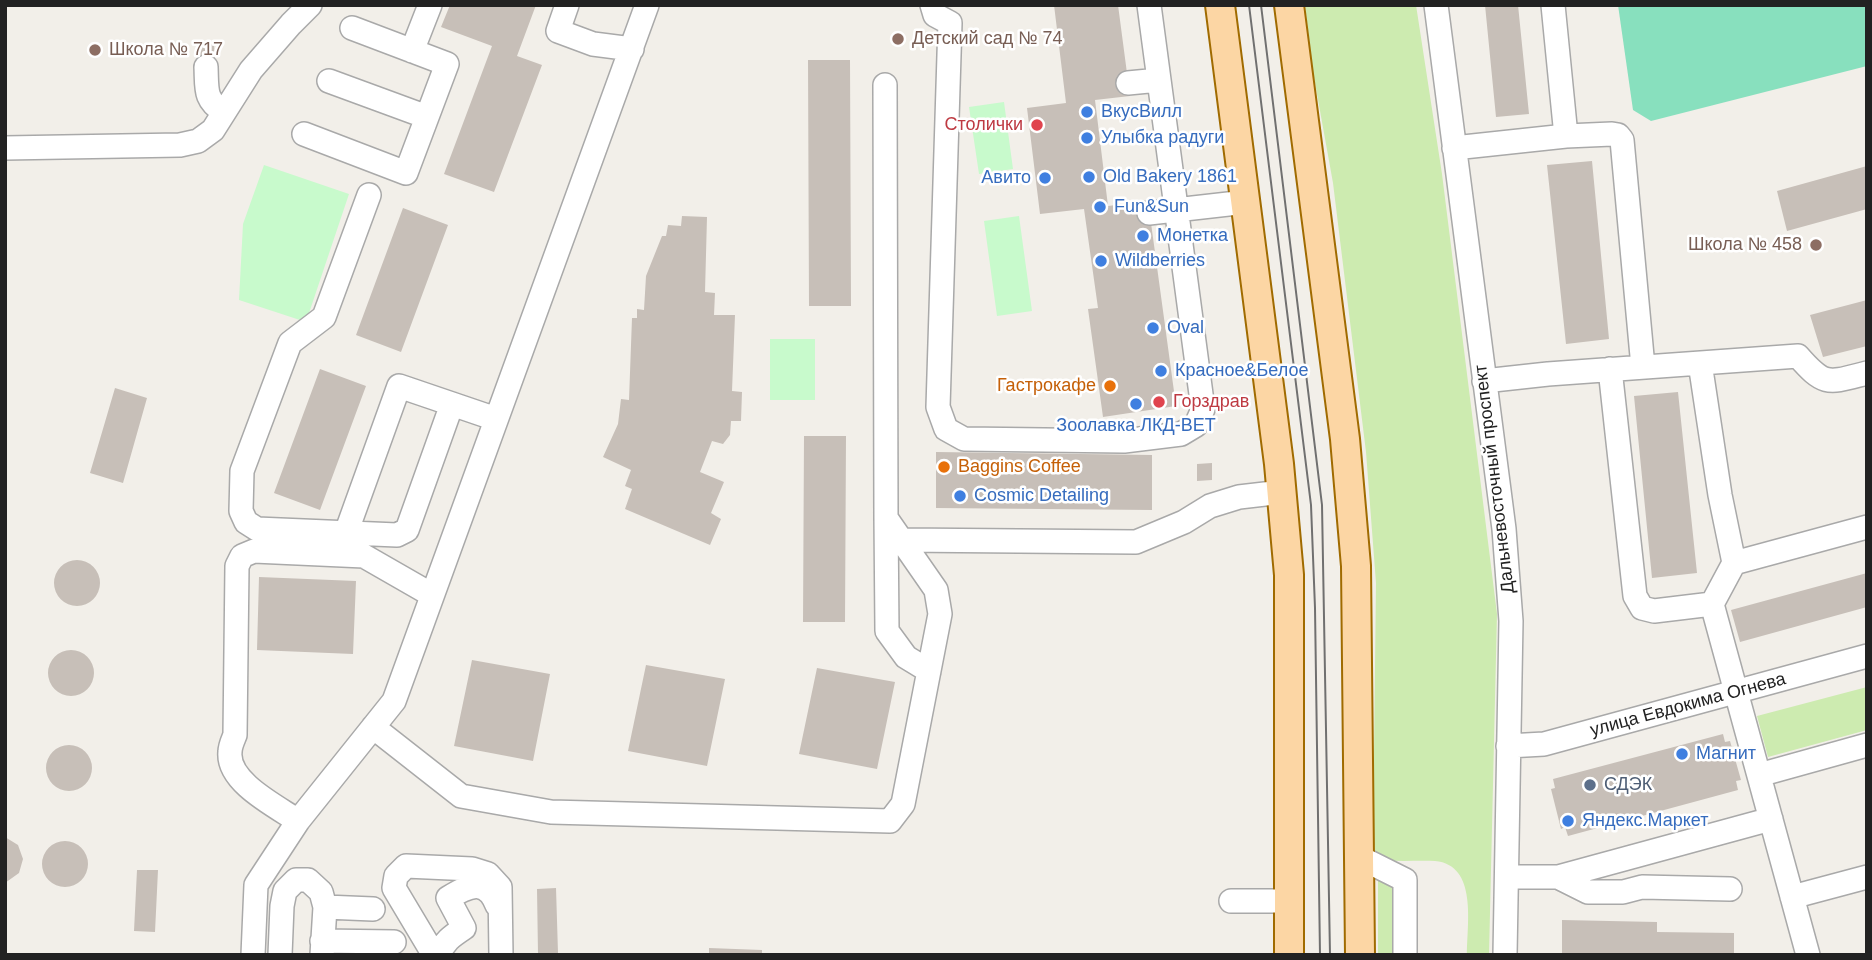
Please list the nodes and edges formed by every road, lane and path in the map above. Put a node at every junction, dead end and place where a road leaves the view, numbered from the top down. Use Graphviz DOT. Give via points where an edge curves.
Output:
graph roads {
  1 [pos="310,5"];
  2 [pos="430,5"];
  3 [pos="567,5"];
  4 [pos="648,5"];
  5 [pos="932,5"];
  6 [pos="1149,5"];
  7 [pos="1220,5"];
  8 [pos="1289,5"];
  9 [pos="1436,5"];
  10 [pos="1553,5"];
  11 [pos="352,28"];
  12 [pos="632,49"];
  13 [pos="412,51"];
  14 [pos="206,68"];
  15 [pos="1159,80"];
  16 [pos="329,81"];
  17 [pos="1129,83"];
  18 [pos="885,85"];
  19 [pos="224,113"];
  20 [pos="427,117"];
  21 [pos="304,134"];
  22 [pos="1566,136"];
  23 [pos="5,148"];
  24 [pos="1454,148"];
  25 [pos="369,195"];
  26 [pos="1246,202"];
  27 [pos="1176,210"];
  28 [pos="1149,213"];
  29 [pos="1700,363"];
  30 [pos="1643,367"];
  31 [pos="1610,369"];
  32 [pos="1867,373"];
  33 [pos="1484,381"];
  34 [pos="452,404"];
  35 [pos="496,419"];
  36 [pos="1282,492"];
  37 [pos="886,517"];
  38 [pos="1867,527"];
  39 [pos="346,533"];
  40 [pos="901,540"];
  41 [pos="1734,563"];
  42 [pos="432,595"];
  43 [pos="1712,604"];
  44 [pos="1867,656"];
  45 [pos="929,671"];
  46 [pos="1736,692"];
  47 [pos="373,727"];
  48 [pos="1867,745"];
  49 [pos="1508,746"];
  50 [pos="1759,775"];
  51 [pos="1771,820"];
  52 [pos="298,821"];
  53 [pos="1359,857"];
  54 [pos="1507,877"];
  55 [pos="1558,877"];
  56 [pos="1867,877"];
  57 [pos="1730,889"];
  58 [pos="1792,897"];
  59 [pos="1231,901"];
  60 [pos="1288,901"];
  61 [pos="325,907"];
  62 [pos="373,909"];
  63 [pos="501,916"];
  64 [pos="394,942"];
  65 [pos="322,948"];
  66 [pos="253,955"];
  67 [pos="280,955"];
  68 [pos="437,955"];
  69 [pos="501,955"];
  70 [pos="1289,955"];
  71 [pos="1360,955"];
  72 [pos="1405,955"];
  73 [pos="1505,955"];
  74 [pos="1808,955"];
  1 -- 19 [label="street" via="251,71"];
  2 -- 13 [label="street"];
  3 -- 12 [label="street" via="558,31 593,44"];
  4 -- 12 [label="street"];
  5 -- 27 [label="street" via="935,15 950,23 938,407 946,429 964,439 1124,441 1181,434 1196,425 1203,409"];
  6 -- 15 [label="street"];
  7 -- 26 [label="main road"];
  8 -- 53 [label="main road" via="1345,439 1355,553"];
  9 -- 24 [label="street, Дальневосточный проспект"];
  10 -- 22 [label="street"];
  11 -- 13 [label="street"];
  12 -- 35 [label="street"];
  13 -- 20 [label="street" via="447,64"];
  14 -- 19 [label="street" via="207,95"];
  15 -- 17 [label="street"];
  15 -- 27 [label="street"];
  16 -- 20 [label="street"];
  18 -- 37 [label="street"];
  19 -- 23 [label="street" via="213,130 198,141 180,145"];
  20 -- 21 [label="street" via="406,173"];
  22 -- 24 [label="street"];
  22 -- 30 [label="street" via="1612,134 1622,140"];
  24 -- 33 [label="street, Дальневосточный проспект"];
  25 -- 39 [label="street" via="324,317 289,343 242,471 241,511 246,523 257,529"];
  26 -- 27 [label="street"];
  26 -- 36 [label="main road"];
  27 -- 28 [label="street"];
  29 -- 30 [label="street"];
  29 -- 32 [label="street" via="1798,356 1824,381"];
  29 -- 41 [label="street"];
  30 -- 31 [label="street"];
  31 -- 33 [label="street"];
  31 -- 43 [label="street" via="1635,596 1642,608 1654,611"];
  33 -- 49 [label="street, Дальневосточный проспект" via="1510,607"];
  34 -- 35 [label="street"];
  34 -- 39 [label="street" via="407,530 397,534"];
  34 -- 39 [label="street" via="400,386"];
  35 -- 42 [label="street"];
  36 -- 40 [label="street" via="1210,506 1136,542"];
  36 -- 60 [label="main road" via="1289,575"];
  37 -- 40 [label="street"];
  37 -- 45 [label="street" via="887,631 906,657"];
  38 -- 41 [label="street"];
  40 -- 45 [label="street" via="936,590 940,614"];
  41 -- 43 [label="street"];
  42 -- 47 [label="street" via="394,701"];
  42 -- 52 [label="street" via="364,556 254,551 242,556 237,566 235,735 230,753 234,771 245,785"];
  43 -- 46 [label="street"];
  44 -- 46 [label="street, улица Евдокима Огнева"];
  45 -- 47 [label="street" via="903,804 890,821 551,813 461,796"];
  46 -- 49 [label="street, улица Евдокима Огнева" via="1544,744"];
  46 -- 50 [label="street"];
  47 -- 52 [label="street"];
  48 -- 50 [label="street"];
  49 -- 54 [label="street, Дальневосточный проспект"];
  50 -- 51 [label="street"];
  51 -- 55 [label="street"];
  51 -- 58 [label="street"];
  52 -- 66 [label="street" via="256,885"];
  53 -- 71 [label="main road"];
  53 -- 72 [label="street" via="1405,880"];
  54 -- 55 [label="street"];
  54 -- 73 [label="street, Дальневосточный проспект"];
  55 -- 57 [label="street" via="1588,892 1643,887"];
  56 -- 58 [label="street"];
  58 -- 74 [label="street"];
  59 -- 60 [label="street"];
  60 -- 70 [label="main road"];
  61 -- 62 [label="street"];
  61 -- 65 [label="street"];
  61 -- 67 [label="street" via="321,892 308,880 296,880 285,891"];
  63 -- 68 [label="street" via="493,894 480,886 467,887 448,898 464,928 450,937"];
  63 -- 68 [label="street" via="500,887 488,874 406,866 396,876 394,888"];
  63 -- 69 [label="street"];
  64 -- 65 [label="street"];
}
